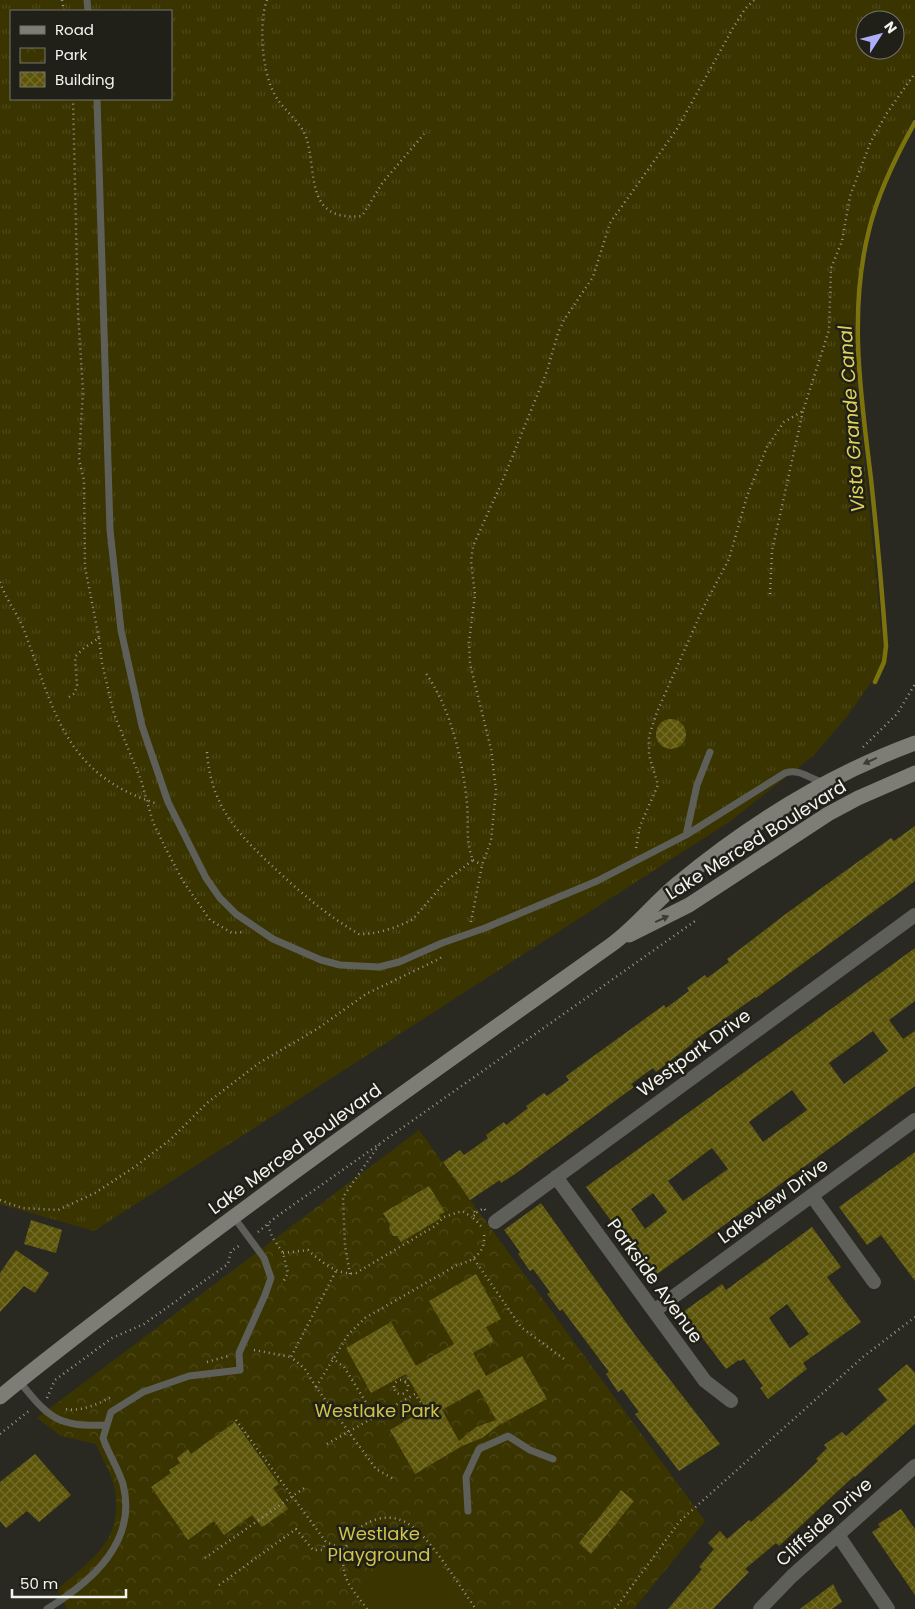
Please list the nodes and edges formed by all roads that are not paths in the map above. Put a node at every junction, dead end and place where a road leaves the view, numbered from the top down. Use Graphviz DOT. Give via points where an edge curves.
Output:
graph roads {
  1 [pos="97,100"];
  2 [pos="915,743"];
  3 [pos="710,752"];
  4 [pos="915,774"];
  5 [pos="826,782"];
  6 [pos="686,836"];
  7 [pos="915,915"];
  8 [pos="618,940"];
  9 [pos="915,1120"];
  10 [pos="556,1177"];
  11 [pos="812,1196"];
  12 [pos="233,1216"];
  13 [pos="495,1222"];
  14 [pos="874,1282"];
  15 [pos="654,1311"];
  16 [pos="19,1381"];
  17 [pos="0,1397"];
  18 [pos="730,1401"];
  19 [pos="106,1424"];
  20 [pos="553,1460"];
  21 [pos="915,1466"];
  22 [pos="468,1511"];
  23 [pos="838,1535"];
  24 [pos="47,1609"];
  25 [pos="760,1609"];
  26 [pos="888,1609"];
  1 -- 6 [label="lane" via="112,568 127,664 142,726 171,809 194,856 220,898 236,914 273,939 321,960 379,968 552,901"];
  2 -- 5 [label="main road, Lake Merced Boulevard, one-way"];
  3 -- 6 [label="lane" via="697,786"];
  8 -- 4 [label="main road, Lake Merced Boulevard, one-way" via="689,906 828,814"];
  5 -- 6 [label="lane" via="814,780 799,771 785,773"];
  5 -- 8 [label="main road, Lake Merced Boulevard" via="776,812 689,875"];
  7 -- 10 [label="street, Westpark Drive"];
  8 -- 12 [label="main road, Lake Merced Boulevard"];
  9 -- 11 [label="street, Lakeview Drive"];
  10 -- 13 [label="street, Westpark Drive"];
  10 -- 15 [label="street, Parkside Avenue"];
  11 -- 14 [label="street"];
  11 -- 15 [label="street, Lakeview Drive"];
  12 -- 16 [label="main road, Lake Merced Boulevard"];
  12 -- 19 [label="lane" via="264,1258 271,1278 239,1353 240,1370 189,1376 143,1392 111,1412"];
  15 -- 18 [label="street, Parkside Avenue" via="705,1381"];
  16 -- 17 [label="main road, Lake Merced Boulevard"];
  16 -- 19 [label="lane" via="38,1404 60,1421 80,1426"];
  19 -- 24 [label="lane" via="103,1438 123,1485 126,1512 119,1541 95,1574"];
  20 -- 22 [label="lane" via="508,1436 479,1449 466,1477"];
  21 -- 23 [label="street, Cliffside Drive"];
  23 -- 25 [label="street, Cliffside Drive"];
  23 -- 26 [label="street"];
}
